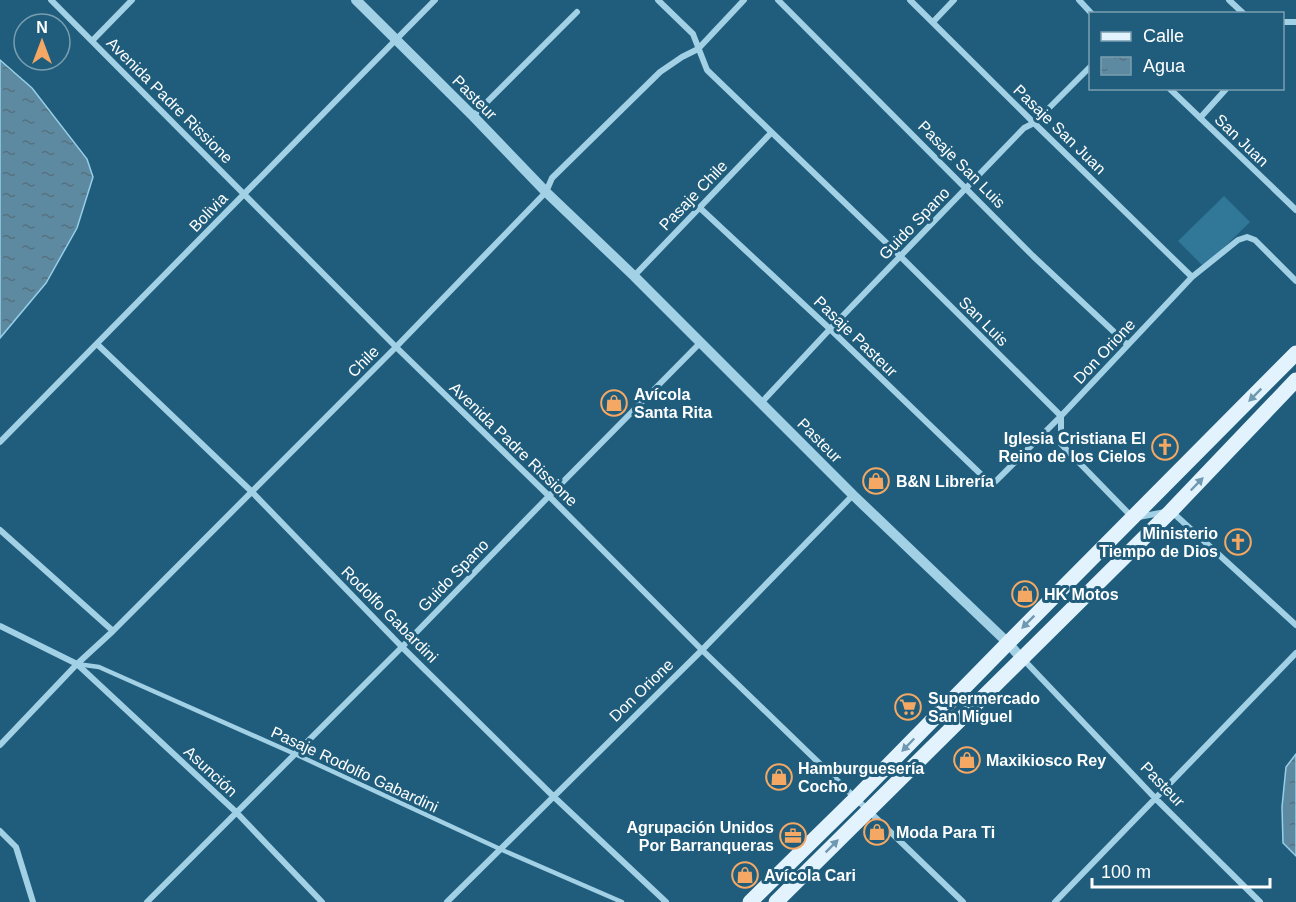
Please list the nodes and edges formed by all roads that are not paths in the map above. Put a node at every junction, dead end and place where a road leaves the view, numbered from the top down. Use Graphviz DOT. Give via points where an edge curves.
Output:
graph roads {
  1 [pos="51,0"];
  2 [pos="132,0"];
  3 [pos="356,0"];
  4 [pos="435,0"];
  5 [pos="658,0"];
  6 [pos="744,0"];
  7 [pos="778,0"];
  8 [pos="910,0"];
  9 [pos="954,0"];
  10 [pos="1079,0"];
  11 [pos="1229,0"];
  12 [pos="577,12"];
  13 [pos="1090,12"];
  14 [pos="1242,12"];
  15 [pos="933,22"];
  16 [pos="1296,22"];
  17 [pos="1284,24"];
  18 [pos="92,40"];
  19 [pos="396,40"];
  20 [pos="698,49"];
  21 [pos="1089,68"];
  22 [pos="1171,90"];
  23 [pos="1225,90"];
  24 [pos="473,116"];
  25 [pos="1200,118"];
  26 [pos="1034,123"];
  27 [pos="771,133"];
  28 [pos="967,188"];
  29 [pos="546,192"];
  30 [pos="244,194"];
  31 [pos="700,208"];
  32 [pos="1296,210"];
  33 [pos="901,257"];
  34 [pos="634,276"];
  35 [pos="1192,277"];
  36 [pos="1296,281"];
  37 [pos="830,328"];
  38 [pos="700,343"];
  39 [pos="97,344"];
  40 [pos="1128,345"];
  41 [pos="396,347"];
  42 [pos="1296,353"];
  43 [pos="1296,380"];
  44 [pos="762,402"];
  45 [pos="1061,416"];
  46 [pos="0,442"];
  47 [pos="992,485"];
  48 [pos="251,491"];
  49 [pos="853,495"];
  50 [pos="549,496"];
  51 [pos="1171,511"];
  52 [pos="1133,518"];
  53 [pos="0,530"];
  54 [pos="0,626"];
  55 [pos="1296,626"];
  56 [pos="113,632"];
  57 [pos="1008,643"];
  58 [pos="402,647"];
  59 [pos="702,650"];
  60 [pos="1296,653"];
  61 [pos="1021,658"];
  62 [pos="77,664"];
  63 [pos="0,745"];
  64 [pos="295,754"];
  65 [pos="553,796"];
  66 [pos="856,798"];
  67 [pos="1155,798"];
  68 [pos="868,810"];
  69 [pos="236,812"];
  70 [pos="0,831"];
  71 [pos="500,849"];
  72 [pos="33,902"];
  73 [pos="147,902"];
  74 [pos="322,902"];
  75 [pos="447,902"];
  76 [pos="622,902"];
  77 [pos="666,902"];
  78 [pos="750,902"];
  79 [pos="776,902"];
  80 [pos="963,902"];
  81 [pos="1055,902"];
  82 [pos="1260,902"];
  1 -- 18 [label="street, Avenida Padre Rissione"];
  2 -- 18 [label="street"];
  3 -- 19 [label="street, Pasteur"];
  4 -- 19 [label="street, Bolivia"];
  5 -- 20 [label="street, San Luis" via="693,34"];
  6 -- 20 [label="street, Chile"];
  7 -- 28 [label="street, Pasaje San Luis"];
  8 -- 15 [label="street, Pasaje San Juan"];
  9 -- 15 [label="street"];
  10 -- 13 [label="street"];
  11 -- 14 [label="street"];
  12 -- 24 [label="street"];
  15 -- 26 [label="street, Pasaje San Juan"];
  16 -- 17 [label="street"];
  18 -- 30 [label="street, Avenida Padre Rissione"];
  19 -- 24 [label="street, Pasteur"];
  19 -- 30 [label="street, Bolivia"];
  20 -- 27 [label="street, San Luis" via="707,70"];
  20 -- 29 [label="street, Chile" via="660,72 552,178"];
  21 -- 26 [label="street, Guido Spano"];
  22 -- 25 [label="street, San Juan"];
  23 -- 25 [label="street"];
  24 -- 29 [label="street, Pasteur"];
  25 -- 32 [label="street, San Juan"];
  26 -- 28 [label="street, Guido Spano" via="1024,128"];
  26 -- 35 [label="street, Pasaje San Juan"];
  27 -- 31 [label="street, Pasaje Chile"];
  27 -- 33 [label="street, San Luis"];
  28 -- 33 [label="street, Guido Spano"];
  28 -- 40 [label="street, Pasaje San Luis"];
  29 -- 34 [label="street, Pasteur"];
  29 -- 41 [label="street, Chile"];
  30 -- 39 [label="street, Bolivia"];
  30 -- 41 [label="street, Avenida Padre Rissione"];
  31 -- 34 [label="street, Pasaje Chile"];
  31 -- 37 [label="street, Pasaje Pasteur"];
  33 -- 37 [label="street, Guido Spano"];
  33 -- 45 [label="street, San Luis"];
  34 -- 38 [label="street, Pasteur"];
  35 -- 36 [label="street, Don Orione" via="1247,237 1255,240"];
  35 -- 40 [label="street, Don Orione"];
  37 -- 44 [label="street, Guido Spano"];
  37 -- 47 [label="street, Pasaje Pasteur"];
  38 -- 44 [label="street, Pasteur"];
  38 -- 50 [label="street, Guido Spano"];
  39 -- 46 [label="street, Bolivia"];
  39 -- 48 [label="street, Rodolfo Gabardini"];
  40 -- 45 [label="street, Don Orione"];
  41 -- 48 [label="street, Chile"];
  41 -- 50 [label="street, Avenida Padre Rissione"];
  42 -- 52 [label="main road, one-way"];
  51 -- 43 [label="main road, one-way"];
  44 -- 49 [label="street, Pasteur"];
  45 -- 47 [label="street, Don Orione"];
  45 -- 52 [label="street" via="1061,444"];
  48 -- 56 [label="street, Chile"];
  48 -- 58 [label="street, Rodolfo Gabardini"];
  49 -- 57 [label="street, Pasteur"];
  49 -- 59 [label="street, Don Orione"];
  50 -- 58 [label="street, Guido Spano"];
  50 -- 59 [label="street, Avenida Padre Rissione"];
  51 -- 52 [label="street"];
  51 -- 55 [label="street"];
  51 -- 61 [label="main road"];
  52 -- 57 [label="main road, one-way"];
  53 -- 56 [label="street"];
  54 -- 62 [label="street, Asunción"];
  56 -- 62 [label="street, Chile"];
  57 -- 61 [label="street, Pasteur"];
  57 -- 66 [label="main road, one-way"];
  58 -- 64 [label="street, Guido Spano"];
  58 -- 65 [label="street, Rodolfo Gabardini"];
  59 -- 65 [label="street, Don Orione"];
  59 -- 66 [label="street, Avenida Padre Rissione"];
  60 -- 67 [label="street"];
  61 -- 67 [label="street, Pasteur"];
  61 -- 68 [label="main road"];
  62 -- 63 [label="street, Chile"];
  62 -- 64 [label="lane, Pasaje Rodolfo Gabardini" via="99,667"];
  62 -- 69 [label="street, Asunción"];
  64 -- 69 [label="street, Guido Spano"];
  64 -- 71 [label="lane, Pasaje Rodolfo Gabardini"];
  65 -- 71 [label="street, Don Orione"];
  65 -- 77 [label="street, Rodolfo Gabardini"];
  66 -- 68 [label="street, Avenida Padre Rissione"];
  66 -- 78 [label="main road"];
  67 -- 81 [label="street"];
  67 -- 82 [label="street, Pasteur"];
  79 -- 68 [label="main road, one-way"];
  68 -- 80 [label="street, Avenida Padre Rissione"];
  69 -- 73 [label="street, Guido Spano"];
  69 -- 74 [label="street, Asunción"];
  70 -- 72 [label="street" via="16,847"];
  71 -- 75 [label="street, Don Orione"];
  71 -- 76 [label="lane, Pasaje Rodolfo Gabardini"];
}
